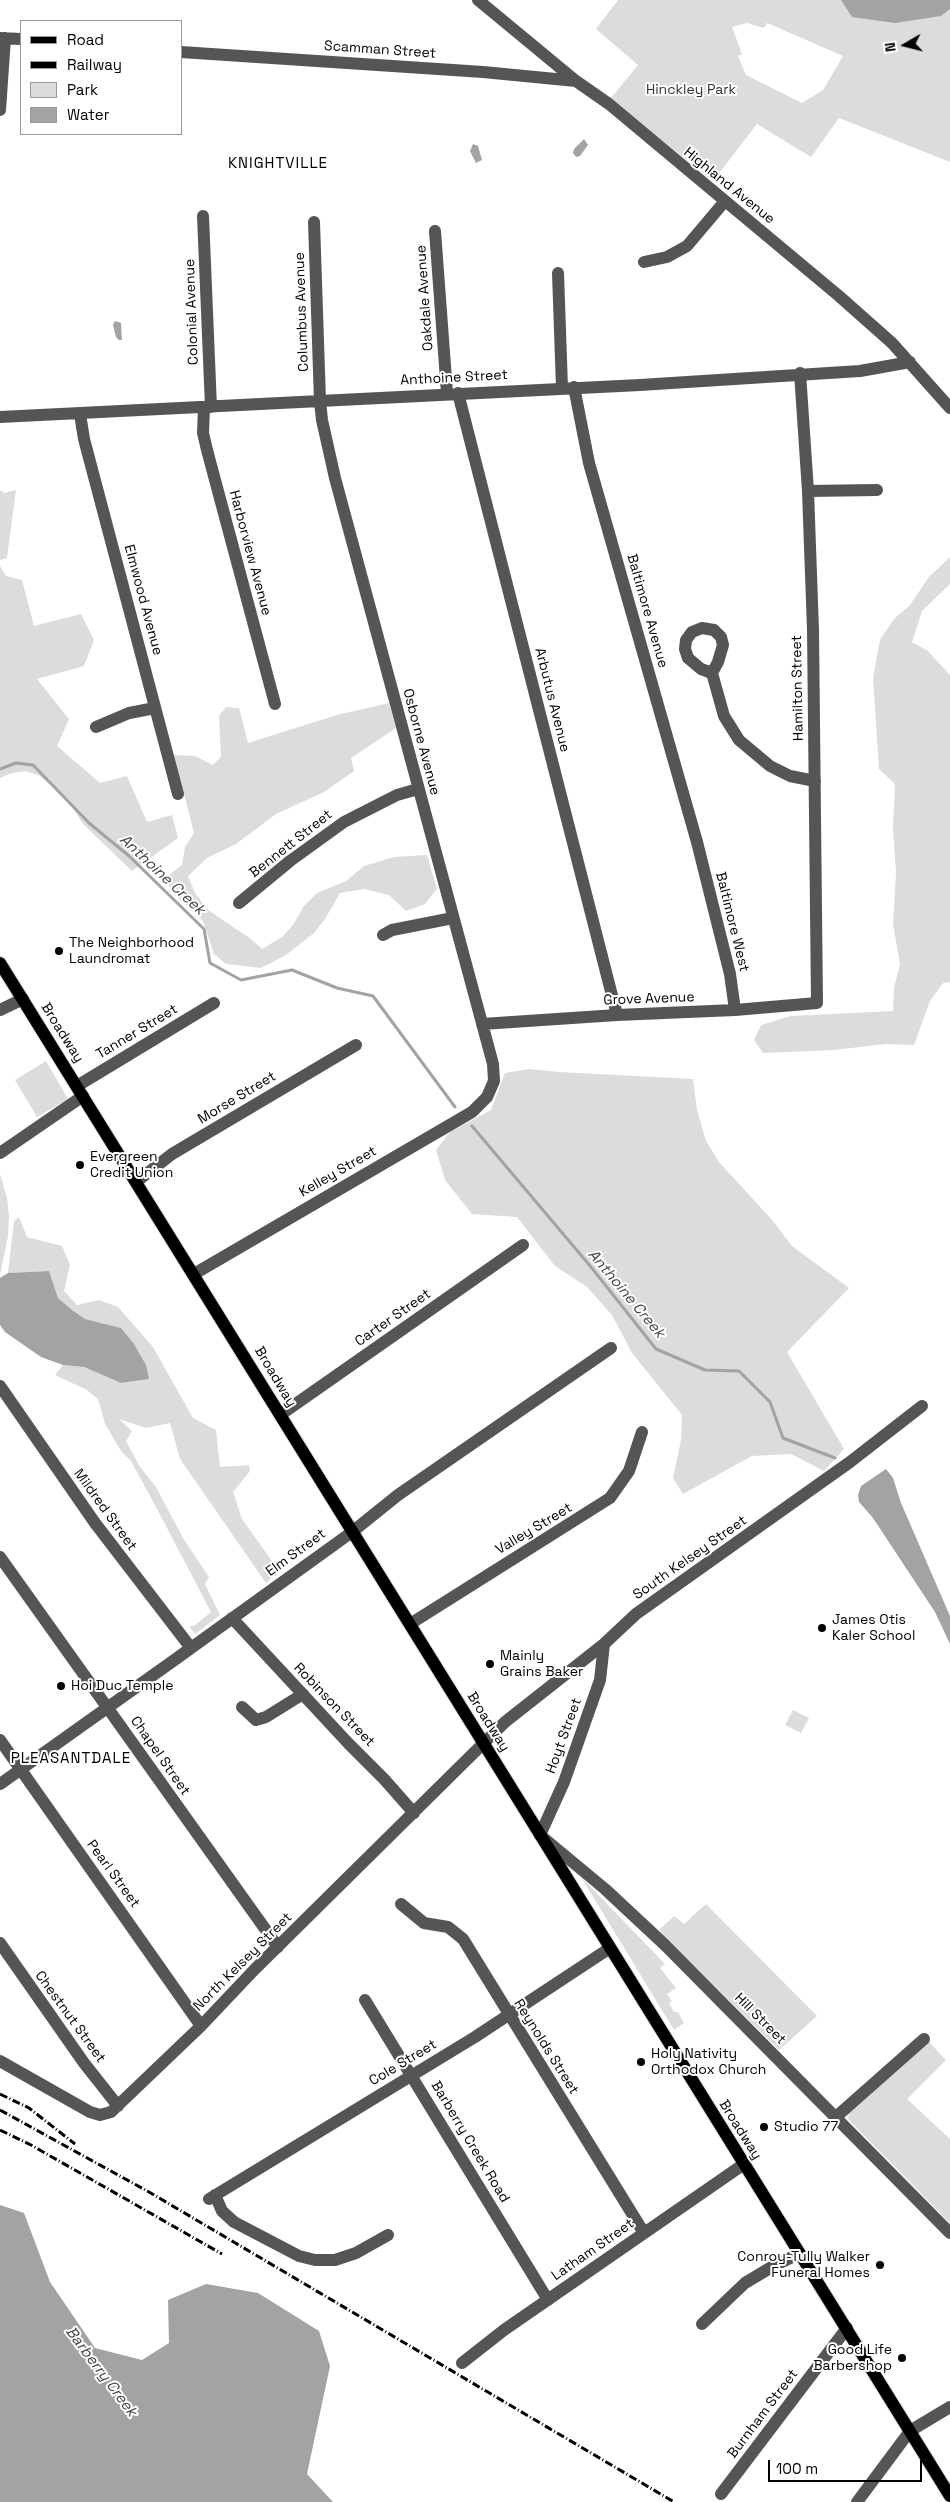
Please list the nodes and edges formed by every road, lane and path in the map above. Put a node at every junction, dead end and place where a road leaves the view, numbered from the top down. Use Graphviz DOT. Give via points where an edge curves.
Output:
graph roads {
  1 [pos="478,0"];
  2 [pos="3,38"];
  3 [pos="20,39"];
  4 [pos="182,52"];
  5 [pos="576,81"];
  6 [pos="0,110"];
  7 [pos="725,201"];
  8 [pos="203,216"];
  9 [pos="314,222"];
  10 [pos="435,231"];
  11 [pos="644,262"];
  12 [pos="558,273"];
  13 [pos="910,362"];
  14 [pos="800,373"];
  15 [pos="568,388"];
  16 [pos="452,393"];
  17 [pos="320,401"];
  18 [pos="207,407"];
  19 [pos="950,408"];
  20 [pos="80,414"];
  21 [pos="0,417"];
  22 [pos="877,490"];
  23 [pos="808,491"];
  24 [pos="712,673"];
  25 [pos="276,704"];
  26 [pos="155,708"];
  27 [pos="96,727"];
  28 [pos="814,781"];
  29 [pos="418,789"];
  30 [pos="178,794"];
  31 [pos="697,842"];
  32 [pos="239,903"];
  33 [pos="453,918"];
  34 [pos="383,935"];
  35 [pos="0,964"];
  36 [pos="23,999"];
  37 [pos="214,1003"];
  38 [pos="817,1003"];
  39 [pos="0,1010"];
  40 [pos="735,1010"];
  41 [pos="618,1015"];
  42 [pos="482,1024"];
  43 [pos="356,1045"];
  44 [pos="492,1089"];
  45 [pos="80,1091"];
  46 [pos="0,1153"];
  47 [pos="136,1182"];
  48 [pos="522,1245"];
  49 [pos="194,1274"];
  50 [pos="611,1348"];
  51 [pos="0,1386"];
  52 [pos="922,1406"];
  53 [pos="280,1415"];
  54 [pos="642,1432"];
  55 [pos="352,1532"];
  56 [pos="0,1557"];
  57 [pos="232,1618"];
  58 [pos="410,1624"];
  59 [pos="604,1644"];
  60 [pos="190,1648"];
  61 [pos="304,1694"];
  62 [pos="108,1706"];
  63 [pos="242,1707"];
  64 [pos="0,1740"];
  65 [pos="483,1744"];
  66 [pos="20,1770"];
  67 [pos="0,1784"];
  68 [pos="414,1813"];
  69 [pos="540,1835"];
  70 [pos="401,1904"];
  71 [pos="0,1943"];
  72 [pos="278,1947"];
  73 [pos="610,1948"];
  74 [pos="365,2000"];
  75 [pos="508,2014"];
  76 [pos="201,2026"];
  77 [pos="924,2039"];
  78 [pos="0,2061"];
  79 [pos="410,2076"];
  80 [pos="118,2106"];
  81 [pos="837,2116"];
  82 [pos="744,2164"];
  83 [pos="644,2233"];
  84 [pos="950,2233"];
  85 [pos="388,2235"];
  86 [pos="799,2254"];
  87 [pos="548,2300"];
  88 [pos="702,2324"];
  89 [pos="847,2328"];
  90 [pos="462,2363"];
  91 [pos="950,2406"];
  92 [pos="910,2432"];
  93 [pos="721,2494"];
  94 [pos="950,2496"];
  95 [pos="857,2502"];
  1 -- 5 [label="street, Highland Avenue"];
  2 -- 3 [label="street"];
  2 -- 6 [label="street"];
  4 -- 5 [label="street, Scamman Street"];
  5 -- 7 [label="street, Highland Avenue" via="609,104"];
  7 -- 11 [label="street" via="687,246"];
  7 -- 13 [label="street, Highland Avenue" via="839,296"];
  8 -- 18 [label="street, Colonial Avenue"];
  9 -- 17 [label="street, Columbus Avenue"];
  10 -- 16 [label="street, Oakdale Avenue"];
  12 -- 15 [label="street, Baltimore Avenue"];
  13 -- 14 [label="street, Anthoine Street" via="872,370"];
  13 -- 19 [label="street, Highland Avenue"];
  14 -- 15 [label="street, Anthoine Street"];
  14 -- 23 [label="street, Hamilton Street"];
  15 -- 16 [label="street, Anthoine Street"];
  15 -- 31 [label="street, Baltimore Avenue"];
  16 -- 17 [label="street, Anthoine Street"];
  16 -- 41 [label="street, Arbutus Avenue"];
  17 -- 18 [label="street, Anthoine Street"];
  17 -- 29 [label="street, Osborne Avenue" via="335,478"];
  18 -- 20 [label="street, Anthoine Street"];
  18 -- 25 [label="street, Harborview Avenue" via="203,433"];
  20 -- 21 [label="street, Anthoine Street"];
  20 -- 26 [label="street, Elmwood Avenue"];
  22 -- 23 [label="street"];
  23 -- 28 [label="street, Hamilton Street"];
  24 -- 28 [label="street" via="724,716 739,740 770,766 790,776"];
  26 -- 27 [label="street"];
  26 -- 30 [label="street, Elmwood Avenue"];
  28 -- 38 [label="street, Hamilton Street"];
  29 -- 32 [label="street, Bennett Street" via="397,795 344,822 297,855"];
  29 -- 33 [label="street, Osborne Avenue"];
  31 -- 40 [label="street, Baltimore West" via="730,974"];
  33 -- 34 [label="street" via="392,930"];
  33 -- 42 [label="street, Osborne Avenue"];
  35 -- 36 [label="main road, Broadway"];
  36 -- 39 [label="street"];
  36 -- 45 [label="main road, Broadway"];
  37 -- 45 [label="street, Tanner Street"];
  38 -- 40 [label="street, Grove Avenue"];
  40 -- 41 [label="street, Grove Avenue"];
  41 -- 42 [label="street, Grove Avenue"];
  42 -- 44 [label="street, Osborne Avenue" via="493,1064"];
  43 -- 47 [label="street, Morse Street" via="172,1154"];
  44 -- 49 [label="street, Kelley Street" via="472,1112"];
  45 -- 46 [label="street, Tanner Street"];
  45 -- 47 [label="main road, Broadway"];
  47 -- 49 [label="main road, Broadway"];
  48 -- 53 [label="street, Carter Street"];
  49 -- 53 [label="main road, Broadway"];
  50 -- 55 [label="street, Elm Street" via="398,1495"];
  51 -- 60 [label="street, Mildred Street" via="95,1523"];
  52 -- 59 [label="street, South Kelsey Street" via="837,1472 636,1614"];
  53 -- 55 [label="main road, Broadway"];
  54 -- 58 [label="street, Valley Street" via="629,1471 610,1498"];
  55 -- 57 [label="street, Elm Street"];
  55 -- 58 [label="main road, Broadway"];
  56 -- 62 [label="street, Chapel Street"];
  57 -- 60 [label="street, Elm Street"];
  57 -- 61 [label="street, Robinson Street"];
  58 -- 65 [label="main road, Broadway"];
  59 -- 65 [label="street, South Kelsey Street" via="505,1722"];
  59 -- 69 [label="street, Hoyt Street" via="600,1680 564,1782"];
  60 -- 62 [label="street, Elm Street"];
  61 -- 63 [label="street" via="256,1720"];
  61 -- 68 [label="street, Robinson Street"];
  62 -- 66 [label="street, Elm Street"];
  62 -- 72 [label="street, Chapel Street"];
  64 -- 66 [label="street, Pearl Street"];
  65 -- 68 [label="street, North Kelsey Street"];
  65 -- 69 [label="main road, Broadway"];
  66 -- 67 [label="street, Elm Street"];
  66 -- 76 [label="street, Pearl Street"];
  68 -- 72 [label="street, North Kelsey Street"];
  69 -- 73 [label="main road, Broadway"];
  69 -- 81 [label="street, Hill Street" via="665,1945"];
  70 -- 75 [label="street, Reynolds Street" via="424,1923 448,1927 459,1934"];
  71 -- 80 [label="street, Chestnut Street"];
  72 -- 76 [label="street, North Kelsey Street"];
  73 -- 75 [label="street, Cole Street"];
  73 -- 82 [label="main road, Broadway"];
  74 -- 79 [label="street, Barberry Creek Road"];
  75 -- 79 [label="street, Cole Street"];
  75 -- 83 [label="street, Reynolds Street"];
  76 -- 80 [label="street, North Kelsey Street"];
  77 -- 81 [label="street"];
  78 -- 80 [label="street, North Kelsey Street" via="90,2112 100,2115"];
  79 -- 85 [label="street, Cole Street" via="212,2197 234,2222 299,2256 315,2260 335,2260 356,2253"];
  79 -- 87 [label="street, Barberry Creek Road"];
  81 -- 84 [label="street, Hill Street"];
  82 -- 83 [label="street, Latham Street"];
  82 -- 86 [label="main road, Broadway"];
  83 -- 87 [label="street, Latham Street"];
  86 -- 88 [label="street" via="745,2283"];
  86 -- 89 [label="main road, Broadway"];
  87 -- 90 [label="street, Latham Street"];
  89 -- 92 [label="main road, Broadway"];
  89 -- 93 [label="street, Burnham Street"];
  91 -- 92 [label="street"];
  92 -- 94 [label="main road, Broadway"];
  92 -- 95 [label="street"];
}
